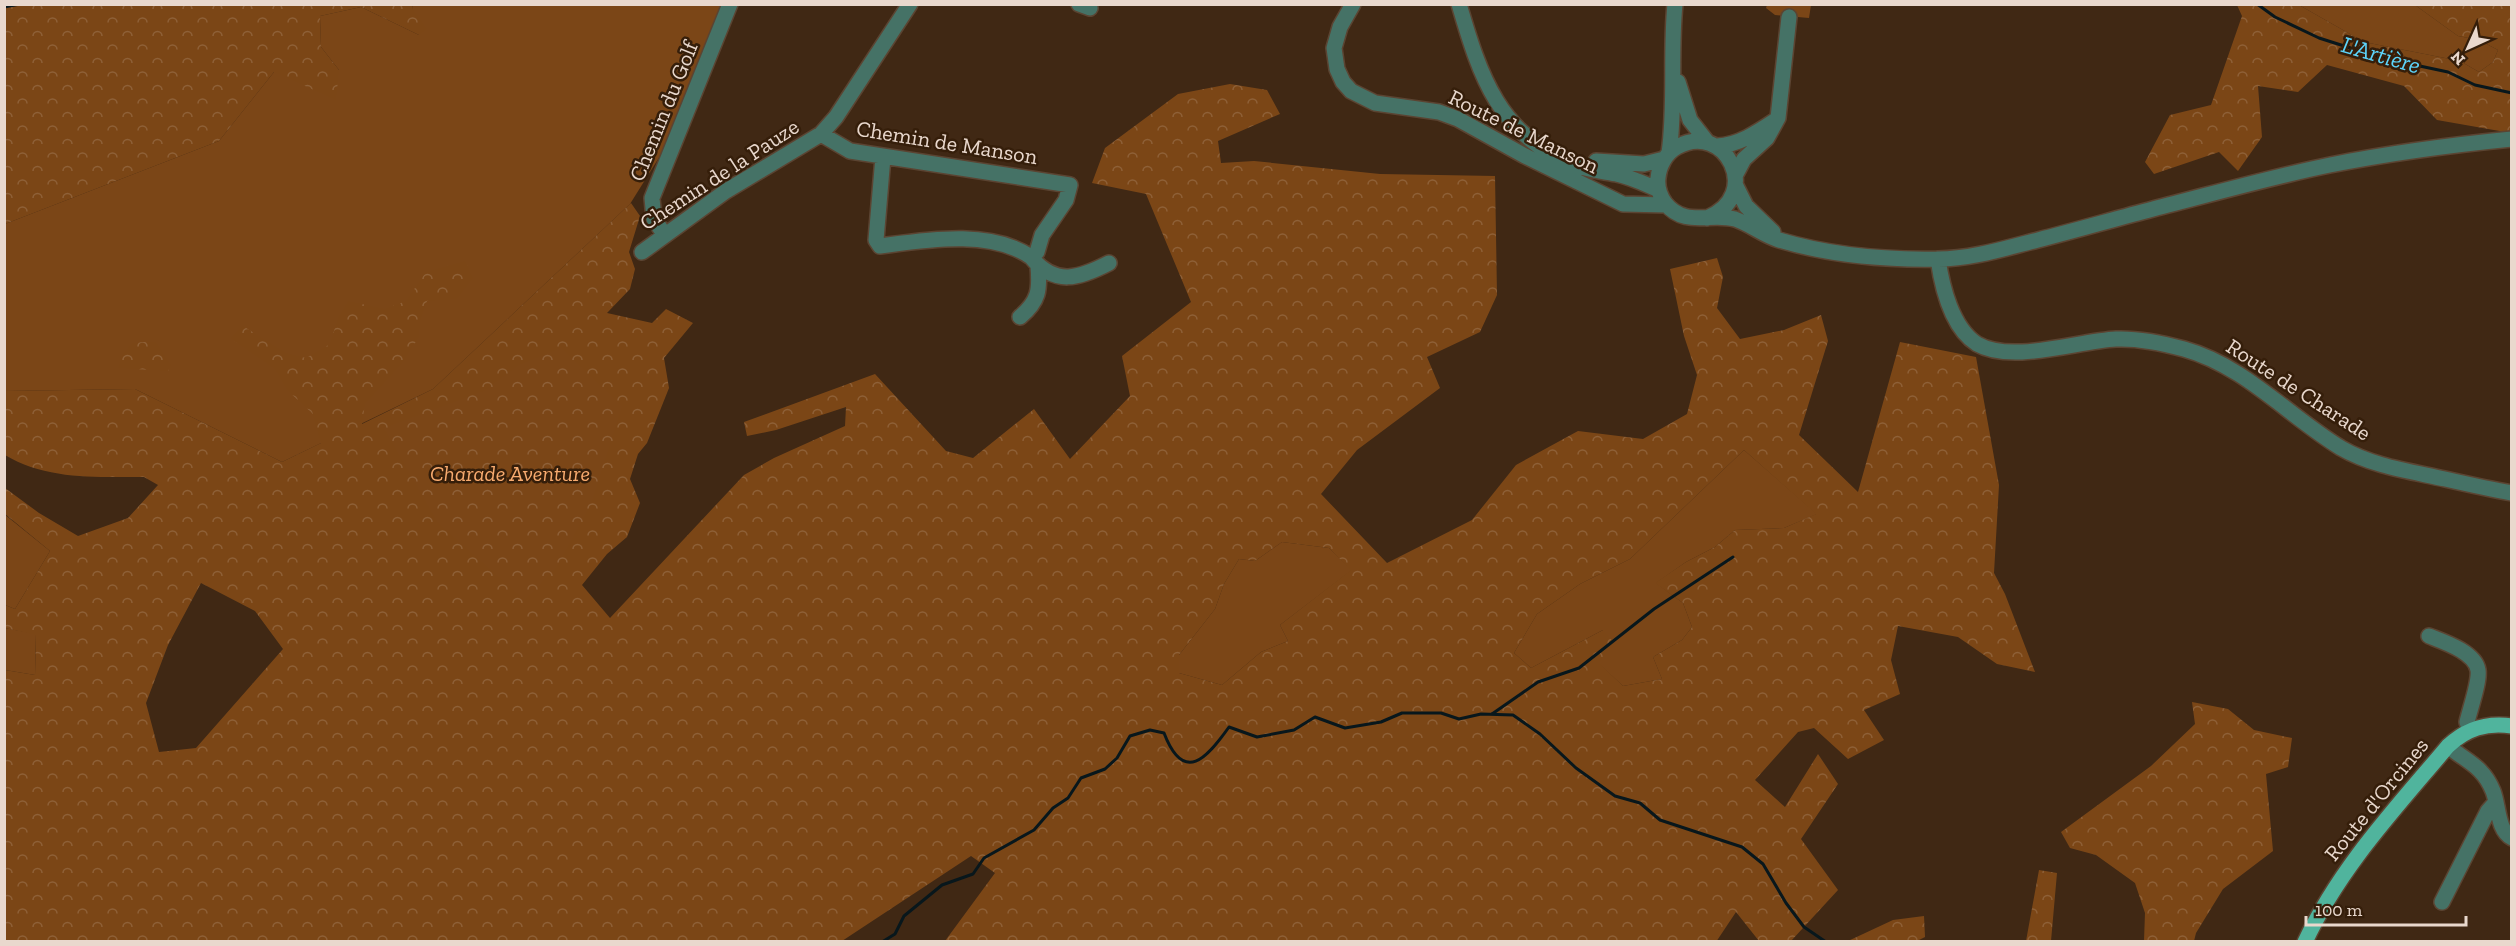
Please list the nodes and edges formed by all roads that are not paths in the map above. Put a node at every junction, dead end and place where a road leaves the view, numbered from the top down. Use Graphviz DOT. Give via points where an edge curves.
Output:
graph roads {
  1 [pos="730,4"];
  2 [pos="910,4"];
  3 [pos="1353,4"];
  4 [pos="1459,4"];
  5 [pos="1675,4"];
  6 [pos="1789,16"];
  7 [pos="1673,45"];
  8 [pos="1778,118"];
  9 [pos="820,134"];
  10 [pos="2511,139"];
  11 [pos="1713,145"];
  12 [pos="1555,154"];
  13 [pos="1667,156"];
  14 [pos="883,157"];
  15 [pos="1736,180"];
  16 [pos="1659,190"];
  17 [pos="1666,205"];
  18 [pos="1707,218"];
  19 [pos="664,234"];
  20 [pos="1794,244"];
  21 [pos="642,252"];
  22 [pos="1938,259"];
  23 [pos="1034,261"];
  24 [pos="1109,263"];
  25 [pos="1020,317"];
  26 [pos="2511,493"];
  27 [pos="2429,636"];
  28 [pos="2511,726"];
  29 [pos="2470,730"];
  30 [pos="2448,746"];
  31 [pos="2496,802"];
  32 [pos="2511,838"];
  33 [pos="2442,902"];
  34 [pos="2305,942"];
  1 -- 19 [label="street, Chemin du Golf" via="652,198 654,219"];
  2 -- 9 [label="street, Chemin de la Pauze" via="836,117"];
  3 -- 17 [label="street, Route de Manson" via="1334,48 1336,69 1351,91 1376,103 1439,112 1458,119 1628,205"];
  4 -- 12 [label="street" via="1475,59 1503,112 1526,135"];
  5 -- 7 [label="street"];
  6 -- 8 [label="street"];
  7 -- 11 [label="street" via="1690,120"];
  7 -- 13 [label="street" via="1673,123"];
  8 -- 11 [label="street" via="1745,138"];
  8 -- 15 [label="street" via="1767,138 1744,159"];
  9 -- 14 [label="street, Chemin de Manson" via="850,151"];
  9 -- 19 [label="street, Chemin de la Pauze"];
  10 -- 22 [label="street" via="2322,167 2013,246"];
  11 -- 13 [label="street" via="1693,141 1676,147"];
  11 -- 15 [label="street" via="1730,160"];
  12 -- 13 [label="street" via="1625,164 1644,164"];
  12 -- 16 [label="street" via="1579,166 1633,179"];
  13 -- 16 [label="street" via="1658,179"];
  14 -- 23 [label="street" via="876,240 880,246 940,238 1020,250"];
  14 -- 23 [label="street, Chemin de Manson" via="1070,185 1066,200 1042,235"];
  15 -- 18 [label="street" via="1726,207"];
  15 -- 20 [label="street" via="1746,206 1763,224"];
  16 -- 17 [label="street"];
  17 -- 18 [label="street" via="1684,218"];
  18 -- 20 [label="street" via="1731,218 1774,239"];
  19 -- 21 [label="street, Chemin de la Pauze"];
  20 -- 22 [label="street" via="1842,254"];
  22 -- 26 [label="street, Route de Charade" via="1956,318 1967,335 1986,348 2014,352 2133,339 2183,348 2242,375 2355,455 2390,468"];
  23 -- 24 [label="street" via="1057,276 1072,278"];
  23 -- 25 [label="street" via="1040,285 1033,306"];
  27 -- 29 [label="street" via="2473,659 2478,671 2467,722"];
  28 -- 29 [label="main road, Route d'Orcines" via="2480,726"];
  29 -- 30 [label="main road, Route d'Orcines"];
  30 -- 31 [label="street" via="2479,768"];
  30 -- 34 [label="main road, Route d'Orcines" via="2352,861"];
  31 -- 32 [label="street" via="2504,830"];
  31 -- 33 [label="street"];
}
